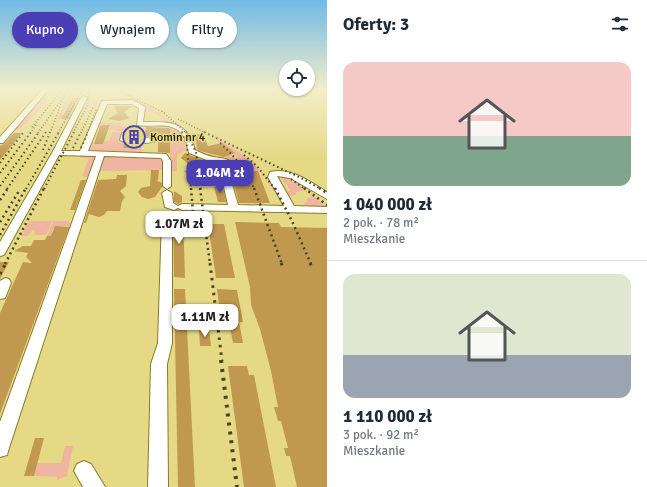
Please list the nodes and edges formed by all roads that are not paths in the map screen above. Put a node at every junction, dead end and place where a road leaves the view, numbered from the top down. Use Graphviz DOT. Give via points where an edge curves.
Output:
graph roads {
  1 [pos="26,112"];
  2 [pos="77,112"];
  3 [pos="100,112"];
  4 [pos="141,112"];
  5 [pos="139,124"];
  6 [pos="141,132"];
  7 [pos="148,139"];
  8 [pos="158,139"];
  9 [pos="0,141"];
  10 [pos="56,153"];
  11 [pos="83,154"];
  12 [pos="101,154"];
  13 [pos="146,155"];
  14 [pos="215,160"];
  15 [pos="226,177"];
  16 [pos="327,196"];
  17 [pos="234,208"];
  18 [pos="291,209"];
  19 [pos="172,210"];
  20 [pos="327,210"];
  21 [pos="0,252"];
  22 [pos="0,447"];
  23 [pos="158,487"];
  1 -- 9 [label="lane"];
  2 -- 10 [label="lane"];
  3 -- 11 [label="lane"];
  4 -- 5 [label="lane"];
  5 -- 6 [label="lane"];
  5 -- 14 [label="lane" via="176,126 186,134 192,151"];
  6 -- 7 [label="lane"];
  6 -- 7 [label="lane" via="124,134 124,140 133,142"];
  7 -- 8 [label="lane"];
  7 -- 13 [label="lane"];
  10 -- 11 [label="lane"];
  10 -- 21 [label="lane"];
  11 -- 12 [label="lane"];
  12 -- 13 [label="lane"];
  12 -- 22 [label="lane"];
  13 -- 19 [label="lane" via="166,157 168,160 167,202"];
  14 -- 15 [label="lane" via="212,162 215,167"];
  14 -- 15 [label="lane" via="230,163"];
  15 -- 17 [label="lane"];
  16 -- 18 [label="lane" via="291,176 275,173 272,177"];
  17 -- 18 [label="lane"];
  17 -- 19 [label="lane"];
  18 -- 20 [label="lane"];
  19 -- 23 [label="lane" via="165,343 159,364"];
}
